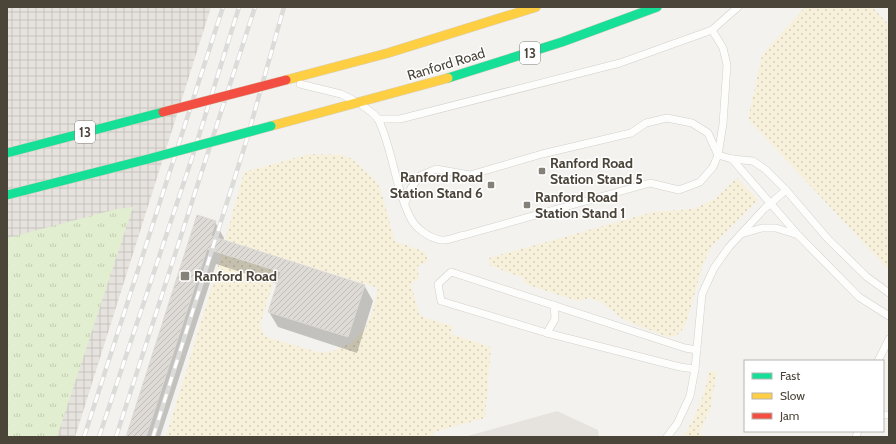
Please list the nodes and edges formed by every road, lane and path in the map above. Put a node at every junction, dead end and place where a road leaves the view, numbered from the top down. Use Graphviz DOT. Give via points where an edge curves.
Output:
graph roads {
  1 [pos="536,7"];
  2 [pos="657,7"];
  3 [pos="738,7"];
  4 [pos="712,30"];
  5 [pos="286,80"];
  6 [pos="360,103"];
  7 [pos="378,119"];
  8 [pos="7,153"];
  9 [pos="718,155"];
  10 [pos="732,159"];
  11 [pos="786,190"];
  12 [pos="7,195"];
  13 [pos="405,203"];
  14 [pos="771,203"];
  15 [pos="740,234"];
  16 [pos="798,235"];
  17 [pos="889,293"];
  18 [pos="554,305"];
  19 [pos="889,316"];
  20 [pos="547,333"];
  21 [pos="889,339"];
  22 [pos="697,350"];
  23 [pos="878,360"];
  24 [pos="694,369"];
  25 [pos="667,437"];
  1 -- 5 [label="main road, Ranford Road / 13" via="388,53"];
  2 -- 6 [label="main road, Ranford Road / 13" via="548,48"];
  3 -- 4 [label="lane"];
  4 -- 7 [label="lane" via="620,63 400,119"];
  4 -- 9 [label="lane" via="723,48 727,66"];
  5 -- 6 [label="lane" via="341,94"];
  5 -- 8 [label="main road, Ranford Road / 13, bridge"];
  6 -- 7 [label="lane"];
  6 -- 12 [label="main road, Ranford Road / 13, bridge"];
  7 -- 13 [label="lane"];
  9 -- 10 [label="lane"];
  9 -- 13 [label="lane" via="713,167 700,182 679,190 650,183 442,240 428,235 417,227 410,218"];
  9 -- 13 [label="lane" via="708,133 692,123 667,118 646,123 631,133 542,154 470,175 436,169 420,176 411,188"];
  10 -- 11 [label="lane" via="753,161"];
  10 -- 14 [label="lane"];
  11 -- 14 [label="lane"];
  11 -- 17 [label="lane" via="828,239"];
  14 -- 15 [label="lane"];
  14 -- 16 [label="lane"];
  15 -- 16 [label="lane" via="762,228 776,228"];
  15 -- 22 [label="lane" via="714,268 702,294"];
  16 -- 19 [label="lane" via="859,297"];
  18 -- 20 [label="lane" via="555,319"];
  18 -- 20 [label="lane" via="451,272 438,284 441,301"];
  18 -- 22 [label="lane"];
  20 -- 24 [label="lane"];
  21 -- 23 [label="lane"];
  22 -- 24 [label="lane"];
  24 -- 25 [label="lane" via="690,396 677,424"];
}
